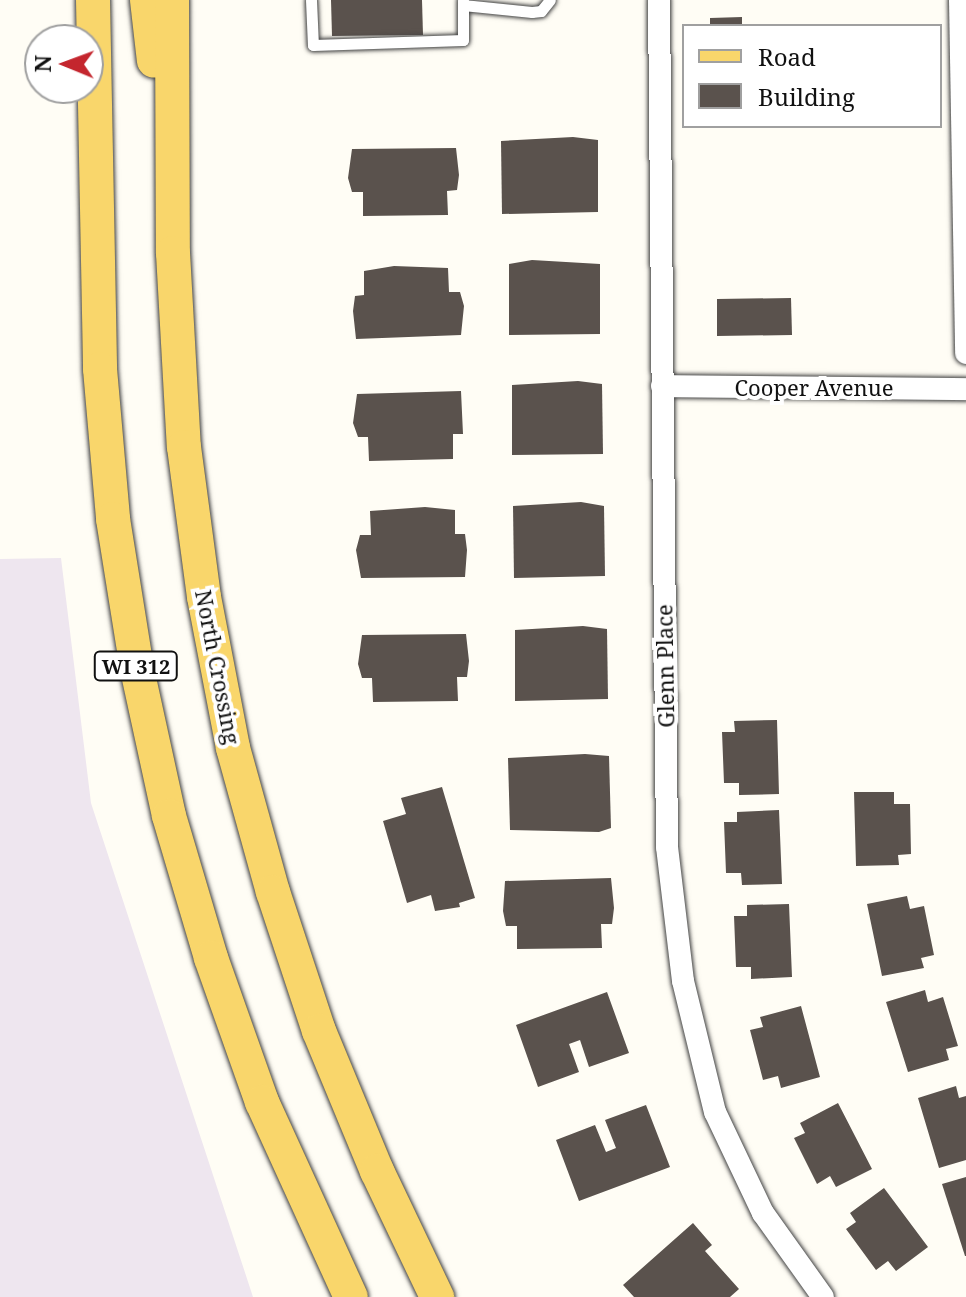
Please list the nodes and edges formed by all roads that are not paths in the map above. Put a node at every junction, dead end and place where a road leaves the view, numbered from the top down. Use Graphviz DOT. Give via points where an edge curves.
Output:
graph roads {
  1 [pos="93,0"];
  2 [pos="147,0"];
  3 [pos="172,0"];
  4 [pos="311,0"];
  5 [pos="522,0"];
  6 [pos="550,0"];
  7 [pos="659,0"];
  8 [pos="960,0"];
  9 [pos="463,2"];
  10 [pos="515,12"];
  11 [pos="173,253"];
  12 [pos="966,353"];
  13 [pos="662,386"];
  14 [pos="966,389"];
  15 [pos="351,1297"];
  16 [pos="437,1297"];
  17 [pos="823,1297"];
  1 -- 15 [label="main road, WI 312" via="100,369 113,519 137,669 169,816 211,958 262,1102"];
  2 -- 11 [label="main road"];
  3 -- 11 [label="main road, North Crossing"];
  4 -- 9 [label="lane" via="313,45 463,40"];
  5 -- 10 [label="lane"];
  6 -- 10 [label="lane" via="541,11"];
  7 -- 13 [label="street, Glenn Place"];
  8 -- 12 [label="street"];
  9 -- 10 [label="lane"];
  11 -- 16 [label="main road, North Crossing" via="184,447 204,597 233,748 319,1031"];
  13 -- 14 [label="street, Cooper Avenue"];
  13 -- 17 [label="street, Glenn Place" via="668,860 683,981 715,1112 763,1213"];
}
